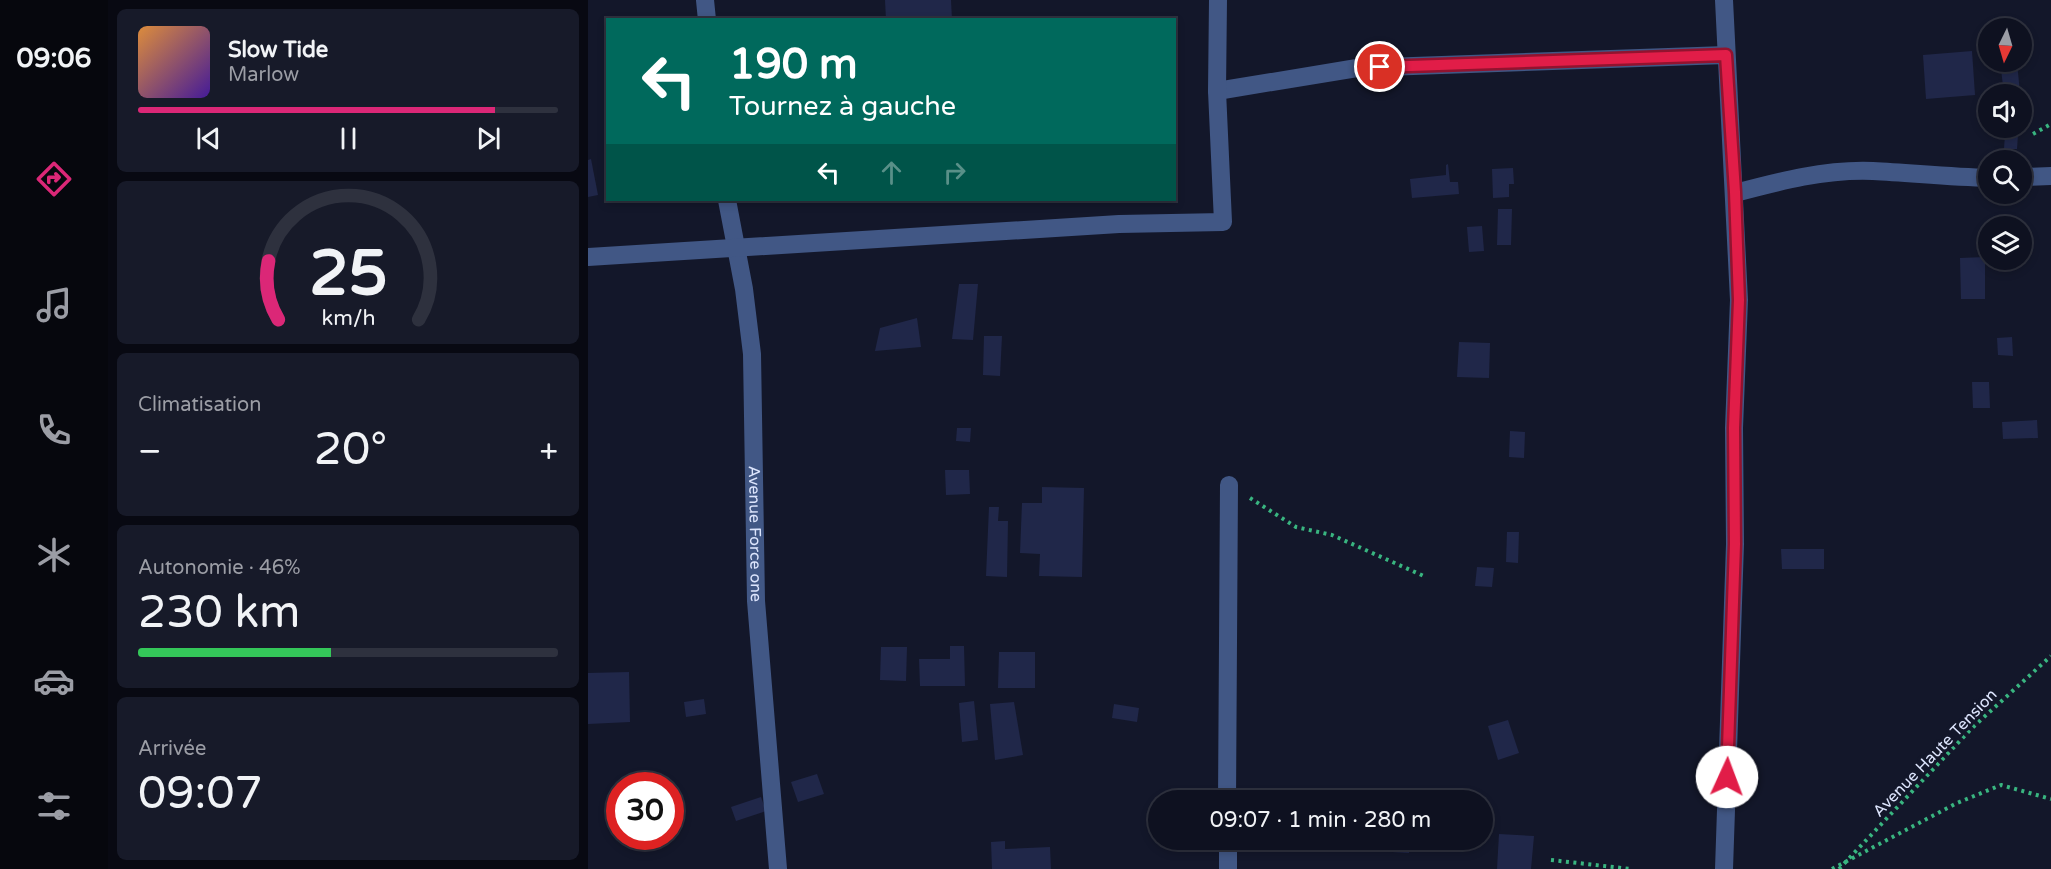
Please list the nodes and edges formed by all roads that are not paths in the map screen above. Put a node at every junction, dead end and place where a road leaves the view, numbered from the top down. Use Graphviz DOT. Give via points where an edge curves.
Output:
graph roads {
  1 [pos="705,0"];
  2 [pos="1218,0"];
  3 [pos="1724,0"];
  4 [pos="707,18"];
  5 [pos="1726,55"];
  6 [pos="1217,91"];
  7 [pos="2051,176"];
  8 [pos="1978,177"];
  9 [pos="2032,177"];
  10 [pos="1735,192"];
  11 [pos="727,201"];
  12 [pos="735,250"];
  13 [pos="588,257"];
  14 [pos="1229,485"];
  15 [pos="1227,790"];
  16 [pos="1228,850"];
  17 [pos="778,869"];
  18 [pos="1228,869"];
  19 [pos="1724,869"];
  1 -- 4 [label="street"];
  2 -- 6 [label="street"];
  3 -- 5 [label="street"];
  5 -- 6 [label="street" via="1358,68"];
  5 -- 10 [label="street"];
  6 -- 12 [label="street" via="1223,222 1119,224"];
  7 -- 9 [label="street"];
  8 -- 10 [label="street" via="1850,172 1786,180"];
  10 -- 19 [label="street" via="1739,300"];
  11 -- 12 [label="street, Avenue Force one"];
  12 -- 13 [label="street"];
  12 -- 17 [label="street, Avenue Force one" via="752,354 756,601"];
  14 -- 15 [label="street"];
  16 -- 18 [label="street"];
}
